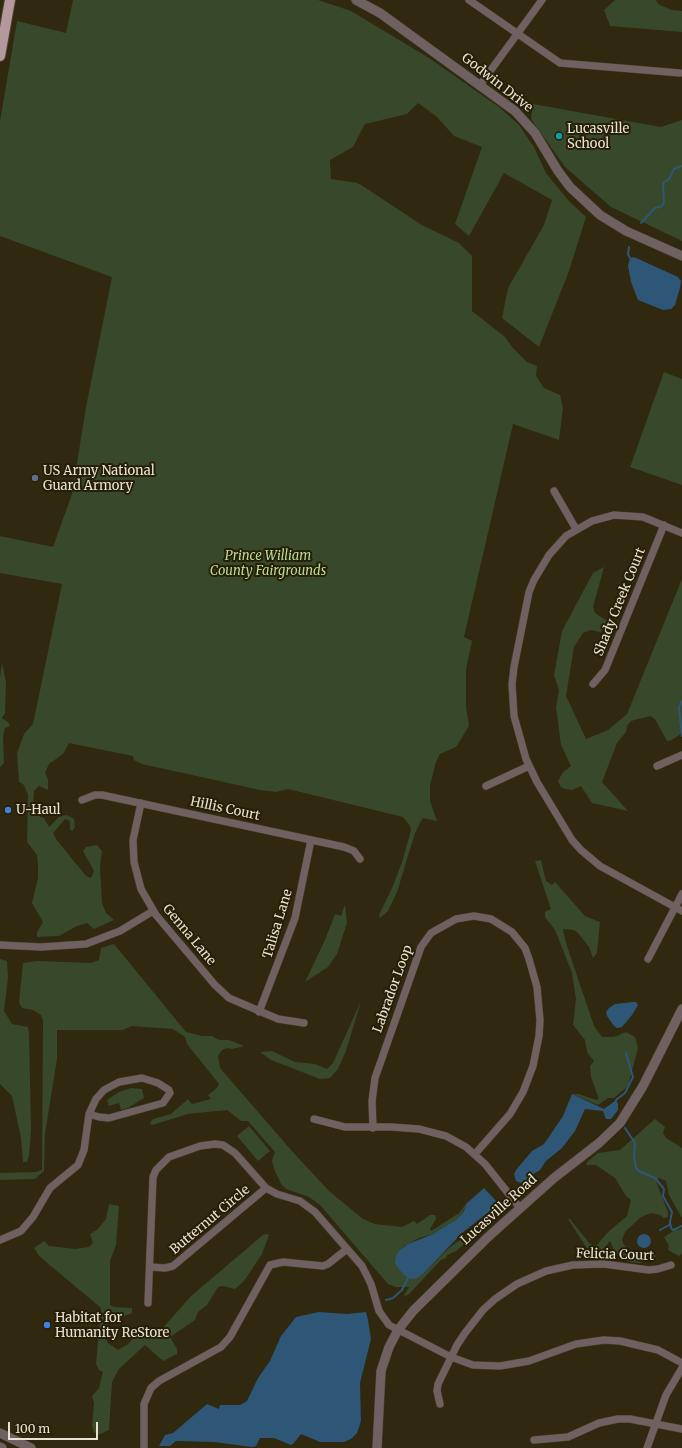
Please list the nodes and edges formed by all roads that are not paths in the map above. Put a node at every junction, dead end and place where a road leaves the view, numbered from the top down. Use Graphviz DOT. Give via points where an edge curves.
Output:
graph roads {
  1 [pos="10,0"];
  2 [pos="356,0"];
  3 [pos="469,0"];
  4 [pos="542,0"];
  5 [pos="518,35"];
  6 [pos="0,56"];
  7 [pos="680,73"];
  8 [pos="480,85"];
  9 [pos="682,256"];
  10 [pos="554,491"];
  11 [pos="664,525"];
  12 [pos="576,529"];
  13 [pos="682,532"];
  14 [pos="592,684"];
  15 [pos="682,755"];
  16 [pos="529,766"];
  17 [pos="657,766"];
  18 [pos="486,786"];
  19 [pos="82,800"];
  20 [pos="141,804"];
  21 [pos="311,840"];
  22 [pos="360,859"];
  23 [pos="682,894"];
  24 [pos="679,909"];
  25 [pos="152,910"];
  26 [pos="0,945"];
  27 [pos="648,959"];
  28 [pos="682,1009"];
  29 [pos="259,1012"];
  30 [pos="304,1023"];
  31 [pos="89,1114"];
  32 [pos="314,1119"];
  33 [pos="373,1128"];
  34 [pos="475,1154"];
  35 [pos="266,1188"];
  36 [pos="520,1208"];
  37 [pos="0,1240"];
  38 [pos="347,1249"];
  39 [pos="671,1265"];
  40 [pos="150,1267"];
  41 [pos="148,1303"];
  42 [pos="398,1330"];
  43 [pos="450,1357"];
  44 [pos="682,1363"];
  45 [pos="682,1368"];
  46 [pos="440,1404"];
  47 [pos="655,1424"];
  48 [pos="682,1429"];
  49 [pos="4,1435"];
  50 [pos="534,1440"];
  51 [pos="1,1448"];
  52 [pos="31,1448"];
  53 [pos="144,1448"];
  54 [pos="377,1448"];
  55 [pos="647,1448"];
  1 -- 6 [label="main road"];
  2 -- 8 [label="street, Godwin Drive" via="380,13"];
  3 -- 5 [label="street"];
  4 -- 5 [label="street"];
  5 -- 7 [label="street" via="551,59 567,65"];
  5 -- 8 [label="street"];
  8 -- 9 [label="street, Godwin Drive" via="527,123 544,146 560,176 591,208 619,227"];
  10 -- 12 [label="street"];
  11 -- 12 [label="street" via="637,516 614,515"];
  11 -- 13 [label="street"];
  11 -- 14 [label="street, Shady Creek Court" via="605,670"];
  12 -- 16 [label="street" via="549,555 534,580 526,605 514,667 514,716"];
  15 -- 17 [label="street"];
  16 -- 18 [label="street"];
  16 -- 24 [label="street" via="556,814 581,850 611,872"];
  19 -- 20 [label="street, Hillis Court" via="102,795"];
  20 -- 21 [label="street, Hillis Court"];
  20 -- 25 [label="street, Genna Lane" via="133,840 134,862 141,888"];
  21 -- 22 [label="street, Hillis Court" via="348,848"];
  21 -- 29 [label="street, Talisa Lane" via="295,918"];
  23 -- 24 [label="street"];
  24 -- 27 [label="street"];
  25 -- 26 [label="street" via="120,931 86,944"];
  25 -- 29 [label="street, Genna Lane" via="221,991 238,1003"];
  28 -- 36 [label="street, Lucasville Road" via="643,1086 620,1122 599,1143"];
  29 -- 30 [label="street, Genna Lane" via="278,1019"];
  31 -- 31 [label="street" via="96,1099 104,1090 128,1080 150,1080 165,1087 170,1093 163,1103 109,1118"];
  31 -- 37 [label="street" via="84,1150 78,1165 50,1188 33,1217 21,1231"];
  32 -- 33 [label="street" via="345,1127"];
  33 -- 34 [label="street" via="405,1127 433,1132 455,1141"];
  33 -- 34 [label="street, Labrador Loop" via="372,1101 375,1078 425,939 438,927 456,919 474,916 491,919 512,932 525,948 537,987 539,1036 533,1066 522,1092 510,1114"];
  34 -- 36 [label="street"];
  35 -- 38 [label="street" via="308,1206"];
  35 -- 40 [label="street, Butternut Circle" via="173,1266"];
  35 -- 40 [label="street, Butternut Circle" via="242,1160 223,1145 207,1144 169,1157 160,1165 153,1177"];
  36 -- 42 [label="street, Lucasville Road" via="413,1311"];
  38 -- 42 [label="street" via="367,1275 382,1318"];
  38 -- 53 [label="street" via="323,1266 283,1262 270,1265 230,1337 221,1347 150,1388 144,1404"];
  39 -- 43 [label="street, Felicia Court" via="649,1270 604,1264 573,1265 531,1277 503,1293 483,1310"];
  40 -- 41 [label="street, Butternut Circle"];
  42 -- 43 [label="street"];
  42 -- 54 [label="street, Lucasville Road" via="381,1371"];
  43 -- 44 [label="street" via="473,1365 500,1366 529,1361 576,1344 620,1341 658,1350"];
  43 -- 46 [label="street, Felicia Court" via="438,1384"];
  45 -- 47 [label="street" via="666,1395"];
  47 -- 48 [label="street"];
  47 -- 50 [label="street" via="630,1419 611,1420 568,1436"];
  47 -- 55 [label="street"];
  49 -- 51 [label="street"];
  49 -- 52 [label="street"];
}
